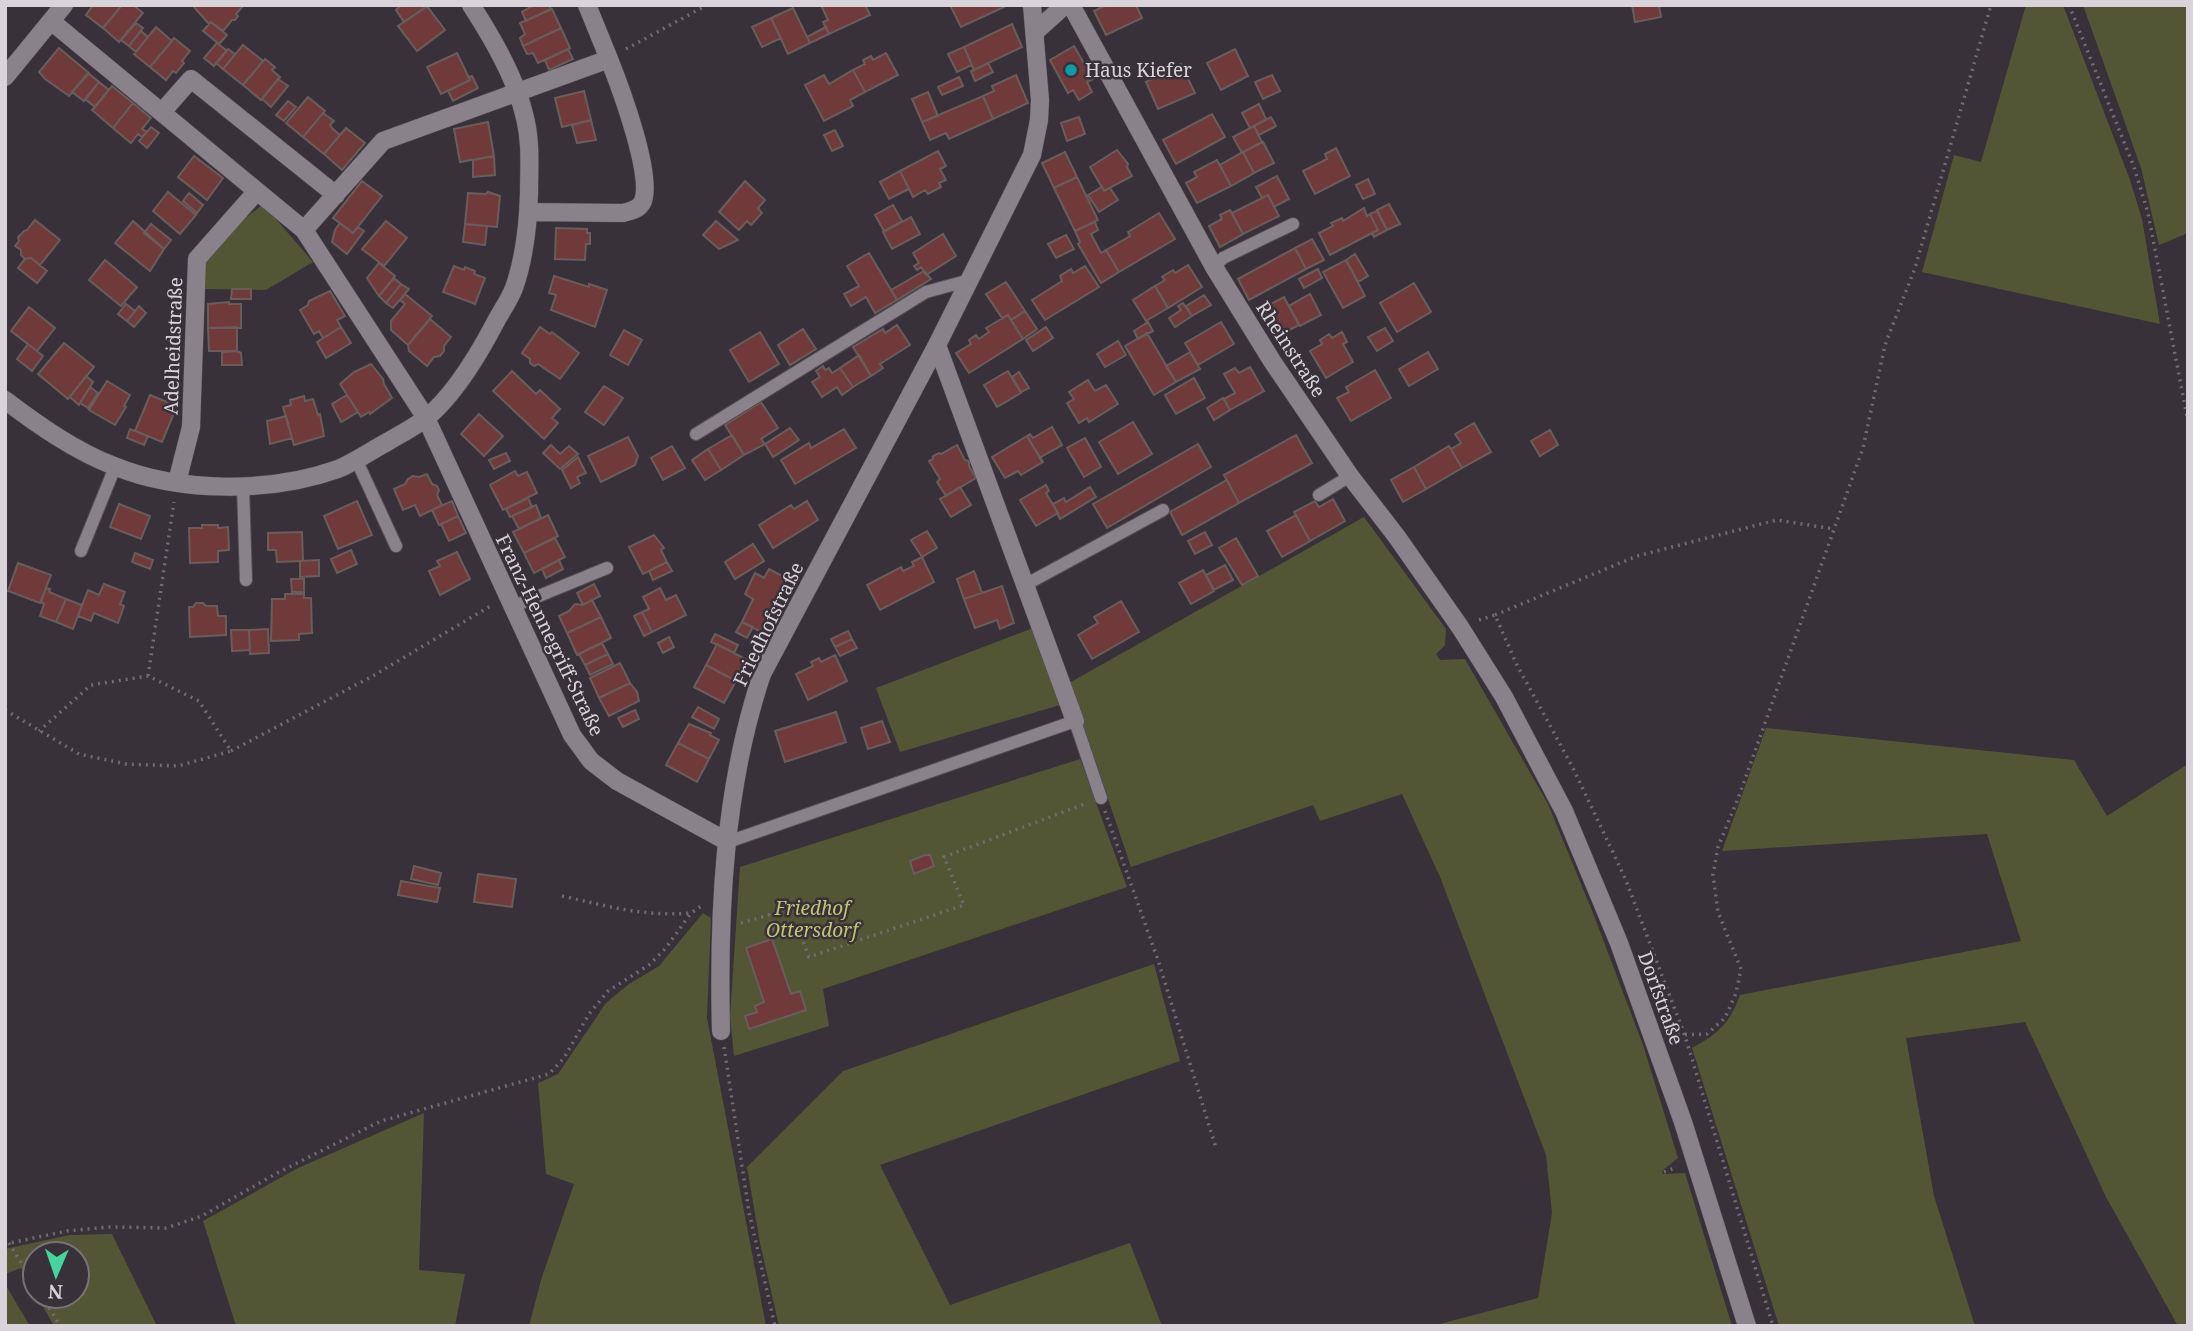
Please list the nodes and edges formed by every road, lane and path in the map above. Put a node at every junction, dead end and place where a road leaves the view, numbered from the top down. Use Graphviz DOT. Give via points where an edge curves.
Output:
graph roads {
  1 [pos="64,5"];
  2 [pos="471,5"];
  3 [pos="587,5"];
  4 [pos="707,5"];
  5 [pos="1032,5"];
  6 [pos="1065,5"];
  7 [pos="1071,5"];
  8 [pos="1991,5"];
  9 [pos="2069,5"];
  10 [pos="51,22"];
  11 [pos="1035,32"];
  12 [pos="609,59"];
  13 [pos="5,77"];
  14 [pos="516,93"];
  15 [pos="162,112"];
  16 [pos="257,191"];
  17 [pos="336,195"];
  18 [pos="528,212"];
  19 [pos="1293,224"];
  20 [pos="304,230"];
  21 [pos="1214,267"];
  22 [pos="970,280"];
  23 [pos="937,345"];
  24 [pos="8,407"];
  25 [pos="426,418"];
  26 [pos="2188,422"];
  27 [pos="696,434"];
  28 [pos="356,459"];
  29 [pos="115,467"];
  30 [pos="1350,476"];
  31 [pos="177,482"];
  32 [pos="243,486"];
  33 [pos="1319,495"];
  34 [pos="1163,510"];
  35 [pos="1834,529"];
  36 [pos="396,546"];
  37 [pos="81,551"];
  38 [pos="607,568"];
  39 [pos="246,580"];
  40 [pos="1025,585"];
  41 [pos="509,602"];
  42 [pos="1495,615"];
  43 [pos="148,676"];
  44 [pos="1504,698"];
  45 [pos="5,710"];
  46 [pos="1075,721"];
  47 [pos="39,731"];
  48 [pos="231,751"];
  49 [pos="1101,798"];
  50 [pos="728,842"];
  51 [pos="562,896"];
  52 [pos="722,900"];
  53 [pos="691,913"];
  54 [pos="721,921"];
  55 [pos="721,1031"];
  56 [pos="1651,1033"];
  57 [pos="1216,1148"];
  58 [pos="7,1243"];
  59 [pos="21,1264"];
  60 [pos="50,1310"];
  61 [pos="60,1326"];
  62 [pos="775,1326"];
  63 [pos="1747,1326"];
  1 -- 10 [label="street"];
  2 -- 14 [label="street" via="496,45"];
  3 -- 12 [label="street"];
  4 -- 12 [label="path"];
  5 -- 11 [label="street, Friedhofstraße"];
  6 -- 11 [label="street"];
  7 -- 21 [label="street, Rheinstraße"];
  8 -- 35 [label="path" via="1915,268 1885,345 1863,448"];
  9 -- 26 [label="path" via="2148,213"];
  10 -- 13 [label="street"];
  10 -- 15 [label="street"];
  11 -- 22 [label="street, Friedhofstraße" via="1040,120 1032,155"];
  12 -- 14 [label="street"];
  12 -- 18 [label="street" via="639,148 643,202 623,214"];
  14 -- 17 [label="street" via="383,141"];
  14 -- 18 [label="street" via="529,145"];
  15 -- 16 [label="street"];
  15 -- 17 [label="street" via="191,79"];
  16 -- 20 [label="street"];
  16 -- 31 [label="street, Adelheidstraße" via="197,259 191,427"];
  17 -- 20 [label="street"];
  18 -- 25 [label="street" via="525,250 513,290 477,357"];
  19 -- 21 [label="lane" via="1223,258"];
  20 -- 25 [label="street"];
  21 -- 30 [label="street, Rheinstraße"];
  22 -- 23 [label="street, Friedhofstraße"];
  22 -- 27 [label="lane" via="926,292"];
  23 -- 40 [label="street"];
  23 -- 50 [label="street, Friedhofstraße" via="762,674 740,752"];
  24 -- 29 [label="street"];
  25 -- 28 [label="street"];
  25 -- 41 [label="street, Franz-Hennegriff-Straße"];
  28 -- 32 [label="street" via="313,476"];
  28 -- 36 [label="lane"];
  29 -- 31 [label="street"];
  29 -- 37 [label="lane"];
  30 -- 33 [label="lane"];
  30 -- 44 [label="street, Rheinstraße" via="1460,627"];
  31 -- 32 [label="street"];
  31 -- 43 [label="path"];
  32 -- 39 [label="lane"];
  34 -- 40 [label="lane"];
  35 -- 42 [label="path" via="1777,520 1637,556"];
  35 -- 56 [label="path" via="1718,847 1713,875 1718,912 1741,969 1737,993 1725,1018 1707,1034"];
  38 -- 41 [label="lane"];
  40 -- 46 [label="street"];
  41 -- 48 [label="path"];
  41 -- 50 [label="street, Franz-Hennegriff-Straße" via="572,735 590,761 617,781"];
  43 -- 47 [label="path" via="91,685"];
  43 -- 48 [label="path" via="199,701"];
  44 -- 56 [label="street, Dorfstraße" via="1564,811"];
  45 -- 47 [label="path"];
  46 -- 49 [label="lane"];
  46 -- 50 [label="lane"];
  47 -- 48 [label="path" via="79,754 126,764 178,766"];
  49 -- 54 [label="path" via="944,857 964,905 809,957 799,931 789,924 774,929 769,915 739,923"];
  49 -- 57 [label="path" via="1158,960"];
  50 -- 52 [label="street, Friedhofstraße"];
  51 -- 53 [label="path" via="640,914"];
  52 -- 53 [label="path"];
  52 -- 54 [label="street, Friedhofstraße"];
  53 -- 58 [label="path" via="649,965 608,991 589,1014 565,1058 549,1074 381,1121 202,1216 166,1228 109,1227"];
  54 -- 55 [label="street, Friedhofstraße"];
  55 -- 62 [label="path" via="749,1212"];
  56 -- 63 [label="street, Dorfstraße"];
  58 -- 59 [label="path"];
  60 -- 61 [label="path"];
}
